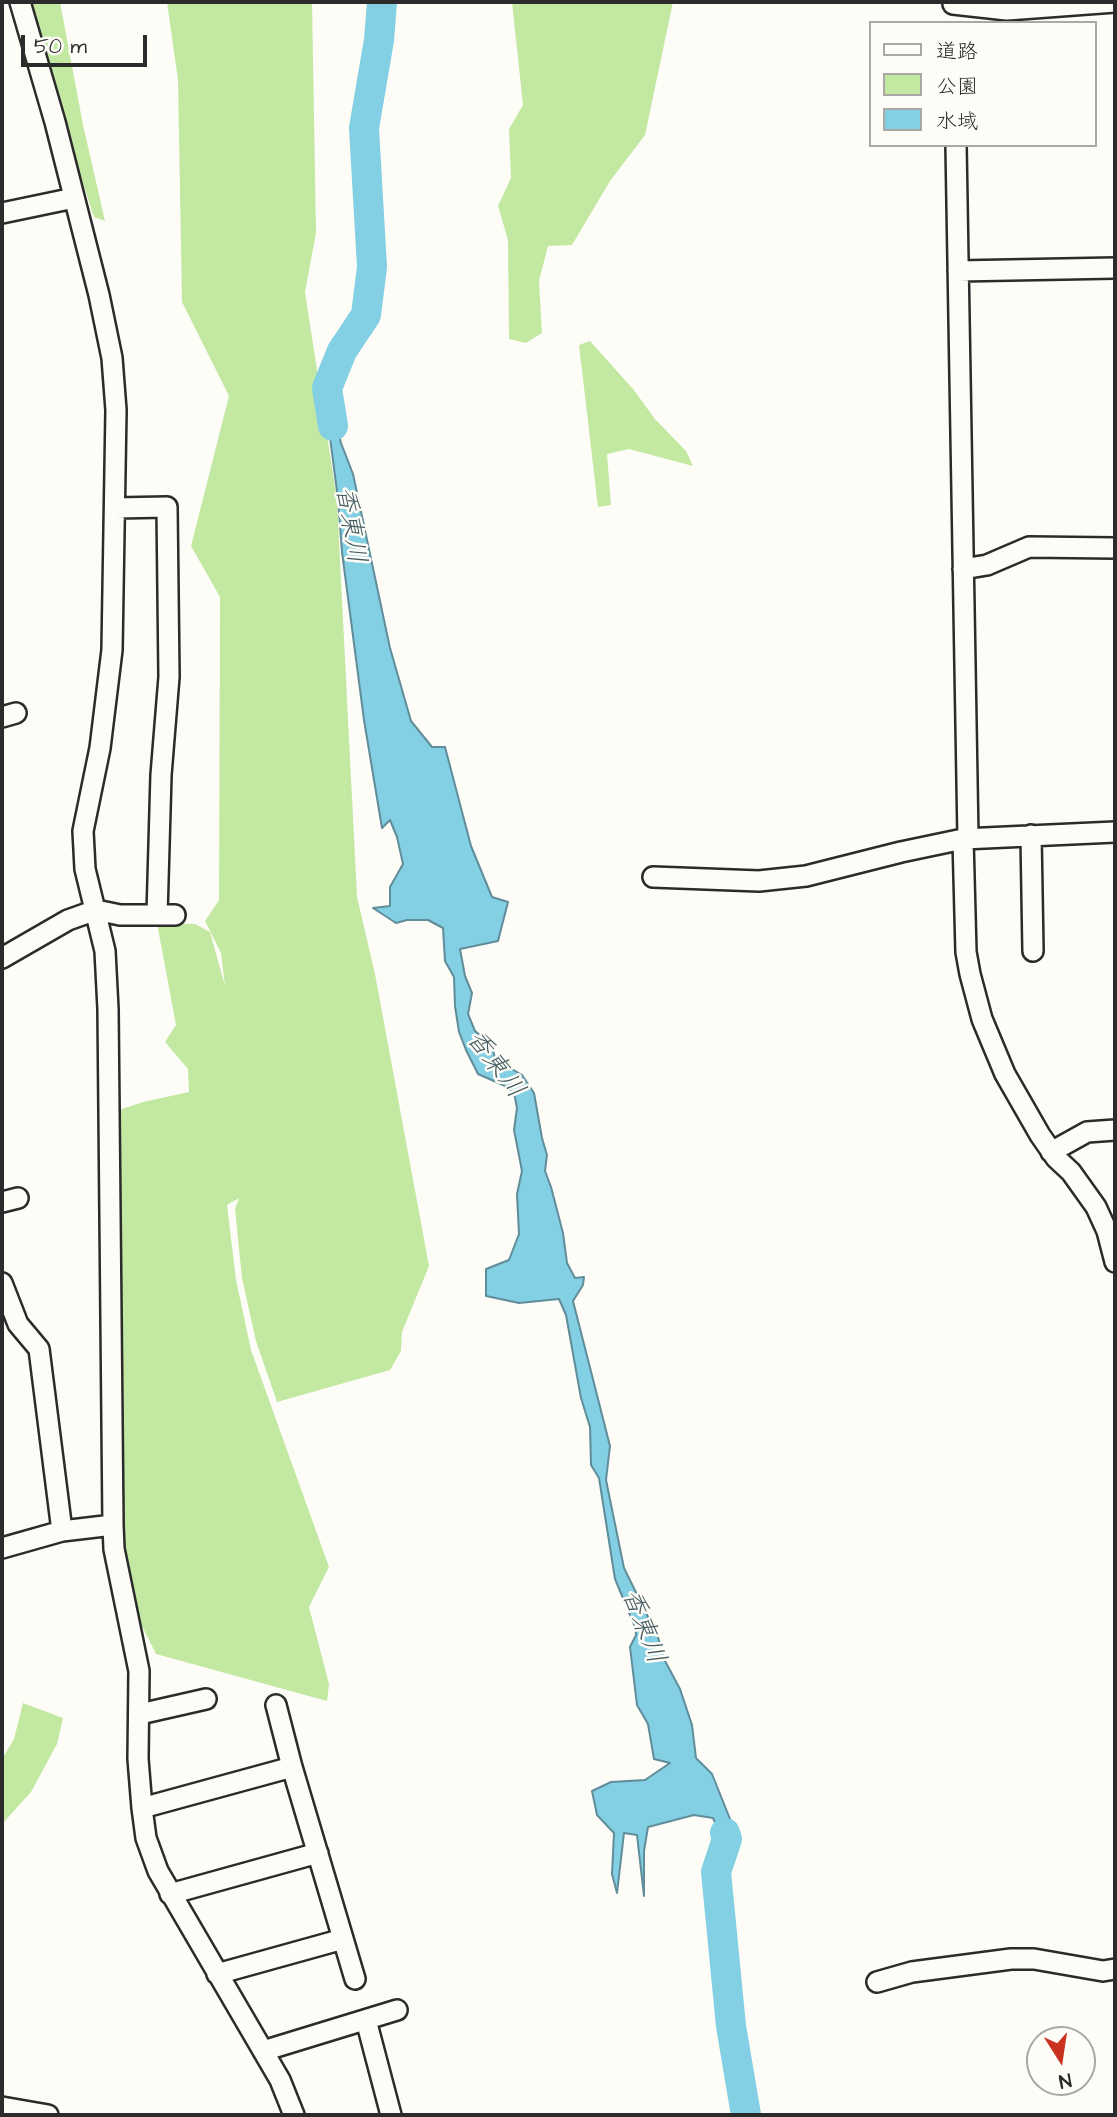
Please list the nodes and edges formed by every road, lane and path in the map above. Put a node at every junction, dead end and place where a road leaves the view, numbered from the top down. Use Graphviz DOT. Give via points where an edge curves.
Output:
graph roads {
  1 [pos="20,2"];
  2 [pos="1115,2"];
  3 [pos="953,9"];
  4 [pos="956,147"];
  5 [pos="74,198"];
  6 [pos="2,213"];
  7 [pos="1115,268"];
  8 [pos="958,271"];
  9 [pos="115,508"];
  10 [pos="1115,547"];
  11 [pos="963,569"];
  12 [pos="1115,832"];
  13 [pos="1031,835"];
  14 [pos="965,839"];
  15 [pos="653,877"];
  16 [pos="96,910"];
  17 [pos="1033,951"];
  18 [pos="2,958"];
  19 [pos="1115,1130"];
  20 [pos="1051,1152"];
  21 [pos="1115,1262"];
  22 [pos="2,1283"];
  23 [pos="113,1525"];
  24 [pos="62,1531"];
  25 [pos="2,1548"];
  26 [pos="206,1699"];
  27 [pos="276,1705"];
  28 [pos="140,1714"];
  29 [pos="292,1768"];
  30 [pos="142,1808"];
  31 [pos="318,1853"];
  32 [pos="170,1894"];
  33 [pos="343,1939"];
  34 [pos="1115,1969"];
  35 [pos="217,1974"];
  36 [pos="355,1979"];
  37 [pos="877,1982"];
  38 [pos="397,2010"];
  39 [pos="366,2020"];
  40 [pos="263,2051"];
  41 [pos="2,2107"];
  42 [pos="48,2115"];
  43 [pos="294,2115"];
  44 [pos="391,2115"];
  1 -- 5 [label="street"];
  2 -- 3 [label="street"];
  4 -- 8 [label="street"];
  5 -- 6 [label="street"];
  5 -- 9 [label="street" via="113,358"];
  7 -- 8 [label="street"];
  8 -- 11 [label="street"];
  9 -- 16 [label="street" via="113,650 83,831 85,869"];
  9 -- 16 [label="street" via="167,507 169,677 161,775 166,915"];
  10 -- 11 [label="street" via="1029,547 987,565"];
  11 -- 14 [label="street"];
  12 -- 13 [label="street"];
  13 -- 14 [label="street"];
  13 -- 17 [label="street"];
  14 -- 15 [label="street" via="806,876 760,881"];
  14 -- 20 [label="street" via="966,952 979,1008 1005,1074"];
  16 -- 18 [label="street" via="68,920"];
  16 -- 23 [label="street" via="105,951 108,1009"];
  19 -- 20 [label="street" via="1087,1132"];
  20 -- 21 [label="street" via="1096,1207"];
  22 -- 24 [label="street" via="18,1324 39,1349"];
  23 -- 24 [label="street"];
  23 -- 28 [label="street" via="139,1671"];
  24 -- 25 [label="street"];
  26 -- 28 [label="street"];
  27 -- 29 [label="street"];
  28 -- 30 [label="street"];
  29 -- 30 [label="street"];
  29 -- 31 [label="street"];
  30 -- 32 [label="street" via="146,1838"];
  31 -- 32 [label="street"];
  31 -- 33 [label="street"];
  32 -- 35 [label="street"];
  33 -- 35 [label="street"];
  33 -- 36 [label="street"];
  34 -- 37 [label="street" via="1011,1959 912,1972"];
  35 -- 40 [label="street"];
  38 -- 39 [label="street"];
  39 -- 40 [label="street"];
  39 -- 44 [label="street"];
  40 -- 43 [label="street"];
  41 -- 42 [label="street"];
}
